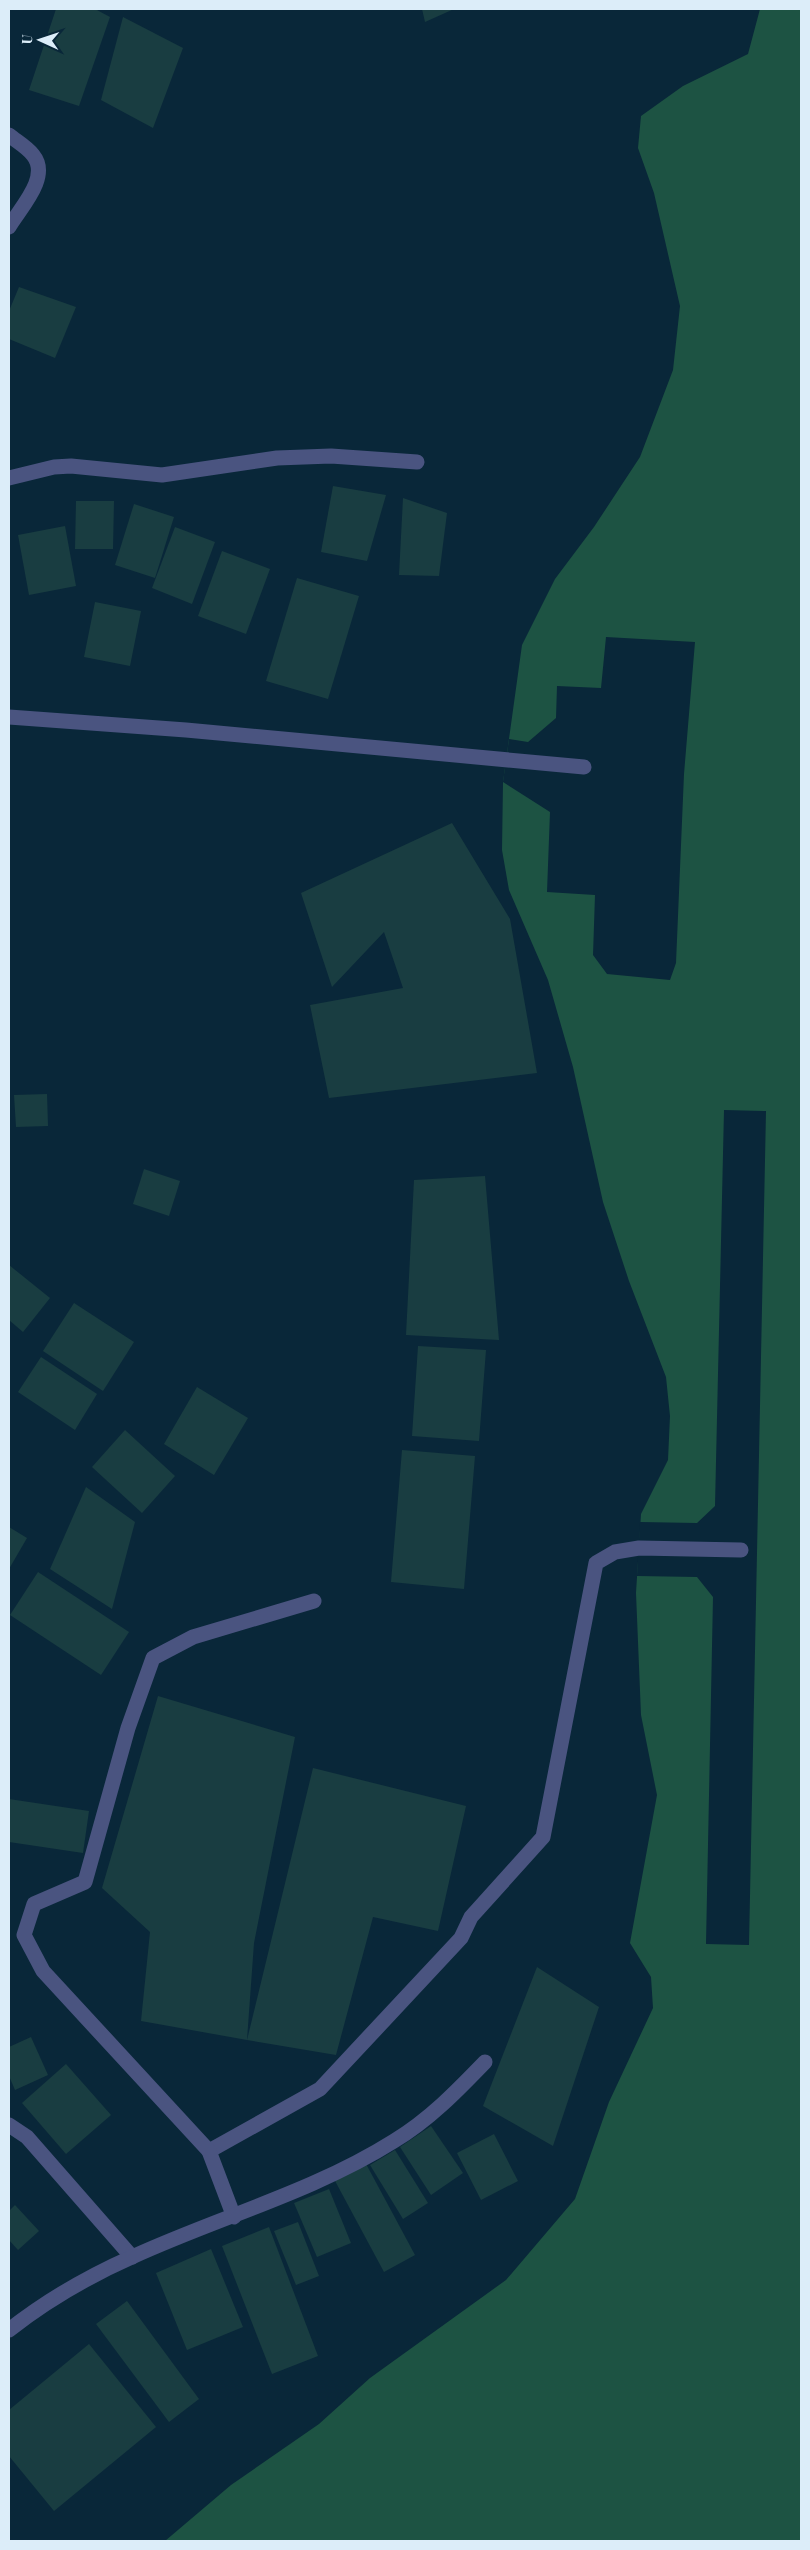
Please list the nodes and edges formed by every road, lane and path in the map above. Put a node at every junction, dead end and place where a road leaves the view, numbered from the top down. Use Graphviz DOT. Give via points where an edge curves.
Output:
graph roads {
  1 [pos="9,135"];
  2 [pos="9,227"];
  3 [pos="417,462"];
  4 [pos="9,478"];
  5 [pos="9,718"];
  6 [pos="584,766"];
  7 [pos="741,1550"];
  8 [pos="314,1601"];
  9 [pos="486,2062"];
  10 [pos="9,2125"];
  11 [pos="209,2151"];
  12 [pos="234,2216"];
  13 [pos="132,2257"];
  14 [pos="9,2330"];
  1 -- 2 [label="street" via="33,154 39,167 37,183"];
  3 -- 4 [label="street" via="331,456 278,458 162,475 106,468 54,467"];
  5 -- 6 [label="street" via="186,730"];
  7 -- 11 [label="street" via="639,1548 615,1552 596,1563 543,1837 471,1917 460,1938 320,2089"];
  8 -- 11 [label="street" via="193,1637 154,1658 128,1728 85,1882 34,1904 24,1935 43,1971"];
  9 -- 12 [label="street" via="420,2124 394,2142 343,2169"];
  10 -- 13 [label="street" via="28,2137"];
  11 -- 12 [label="street"];
  12 -- 13 [label="street"];
  13 -- 14 [label="street" via="65,2293"];
}
